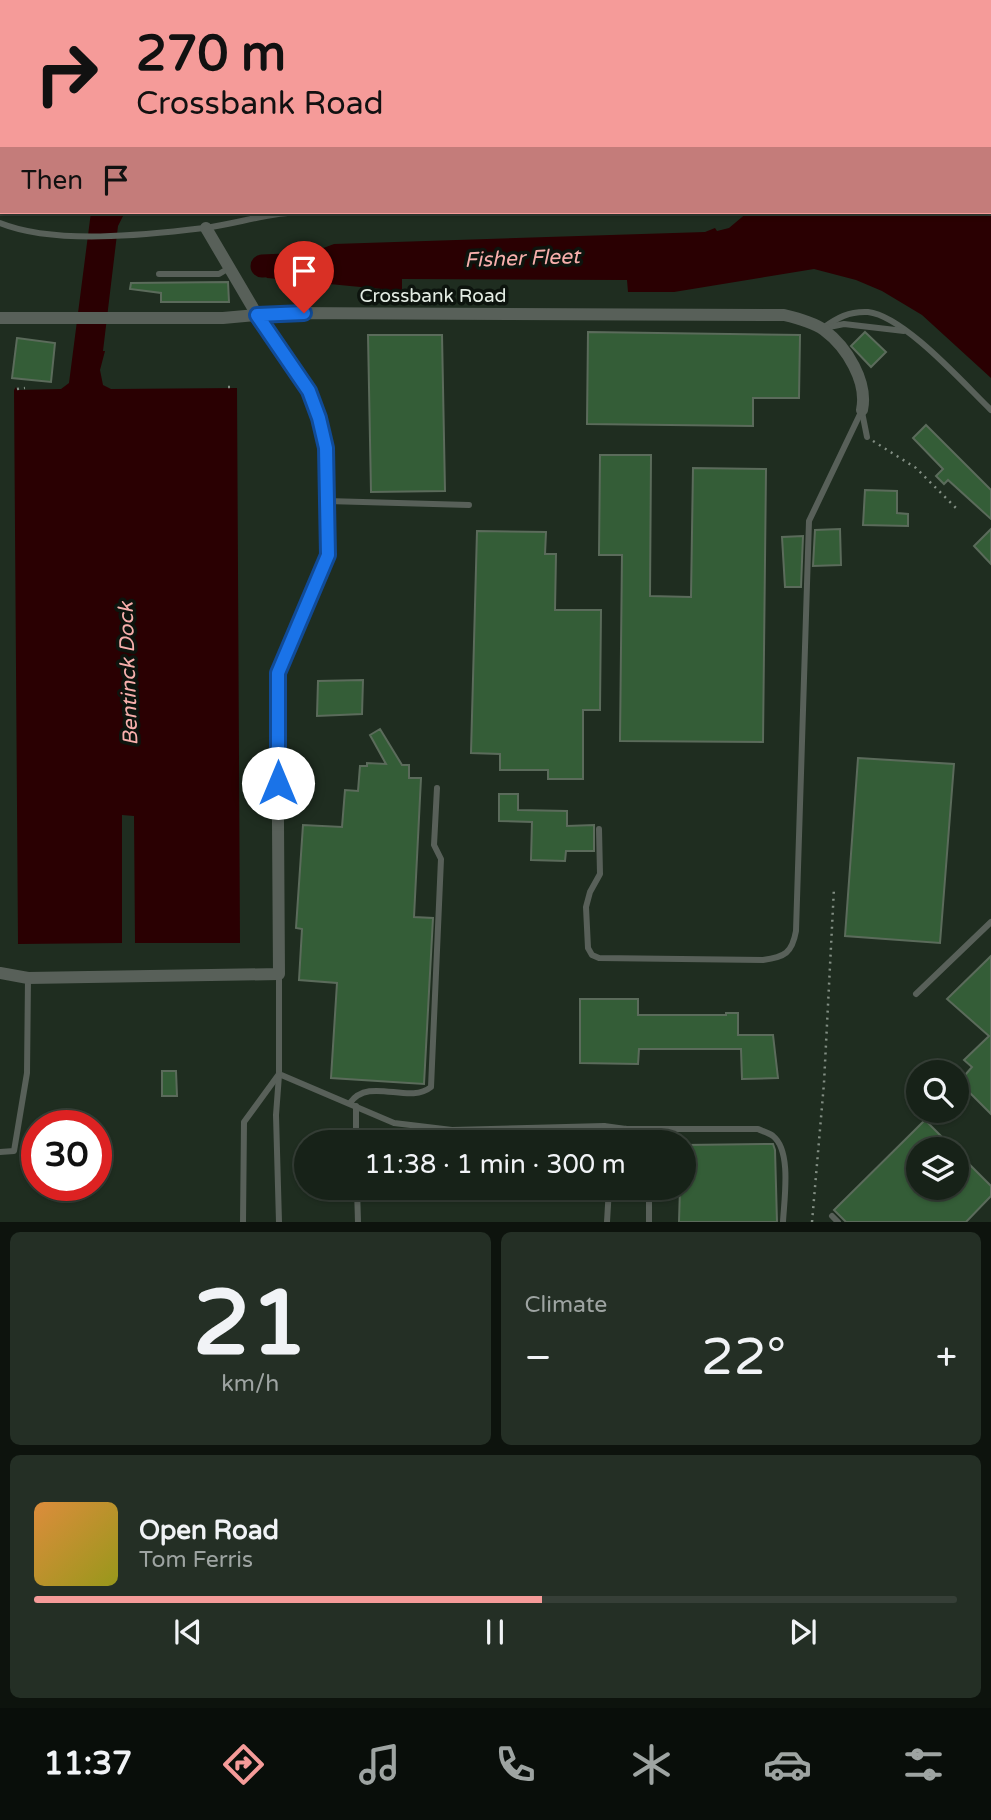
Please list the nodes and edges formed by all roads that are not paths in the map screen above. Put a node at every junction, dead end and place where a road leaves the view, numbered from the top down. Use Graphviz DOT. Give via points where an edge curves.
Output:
graph roads {
  1 [pos="254,214"];
  2 [pos="283,214"];
  3 [pos="249,218"];
  4 [pos="0,225"];
  5 [pos="206,228"];
  6 [pos="231,267"];
  7 [pos="159,274"];
  8 [pos="257,315"];
  9 [pos="0,318"];
  10 [pos="822,328"];
  11 [pos="906,331"];
  12 [pos="862,410"];
  13 [pos="991,410"];
  14 [pos="867,437"];
  15 [pos="327,501"];
  16 [pos="469,505"];
  17 [pos="437,788"];
  18 [pos="599,830"];
  19 [pos="991,922"];
  20 [pos="0,973"];
  21 [pos="279,974"];
  22 [pos="28,978"];
  23 [pos="916,994"];
  24 [pos="279,1074"];
  25 [pos="353,1104"];
  26 [pos="604,1126"];
  27 [pos="626,1129"];
  28 [pos="355,1130"];
  29 [pos="608,1130"];
  30 [pos="0,1152"];
  31 [pos="357,1200"];
  32 [pos="608,1200"];
  33 [pos="649,1200"];
  34 [pos="243,1222"];
  35 [pos="279,1222"];
  36 [pos="358,1222"];
  37 [pos="607,1222"];
  38 [pos="649,1222"];
  39 [pos="783,1222"];
  1 -- 3 [label="lane"];
  2 -- 3 [label="lane"];
  3 -- 5 [label="lane"];
  4 -- 5 [label="lane" via="62,235"];
  5 -- 6 [label="street"];
  6 -- 7 [label="lane" via="219,274"];
  6 -- 8 [label="street"];
  8 -- 9 [label="street, Crossbank Road"];
  8 -- 10 [label="street, Crossbank Road" via="784,315"];
  8 -- 15 [label="street" via="309,391 326,448"];
  10 -- 11 [label="lane, Crossbank Road" via="844,324"];
  10 -- 11 [label="lane" via="839,316 869,312"];
  10 -- 12 [label="street, Crossbank Road" via="861,380"];
  11 -- 13 [label="lane"];
  12 -- 14 [label="lane"];
  12 -- 18 [label="lane" via="809,522 793,946 780,958 763,960 592,955 587,948 586,907 600,873"];
  15 -- 16 [label="lane"];
  15 -- 21 [label="street" via="328,555 278,673"];
  17 -- 25 [label="lane" via="434,845 441,859 431,1087 419,1092 359,1093"];
  19 -- 23 [label="lane"];
  20 -- 22 [label="street"];
  21 -- 22 [label="street"];
  21 -- 24 [label="lane"];
  22 -- 30 [label="lane" via="27,1073 14,1151"];
  24 -- 25 [label="lane"];
  24 -- 34 [label="lane" via="244,1122"];
  24 -- 35 [label="lane"];
  25 -- 26 [label="lane" via="394,1122 452,1130"];
  25 -- 28 [label="lane"];
  26 -- 27 [label="lane"];
  26 -- 29 [label="lane"];
  27 -- 39 [label="lane" via="758,1129 773,1136 782,1147 786,1170"];
  31 -- 36 [label="lane"];
  32 -- 37 [label="lane"];
  33 -- 38 [label="lane"];
}
